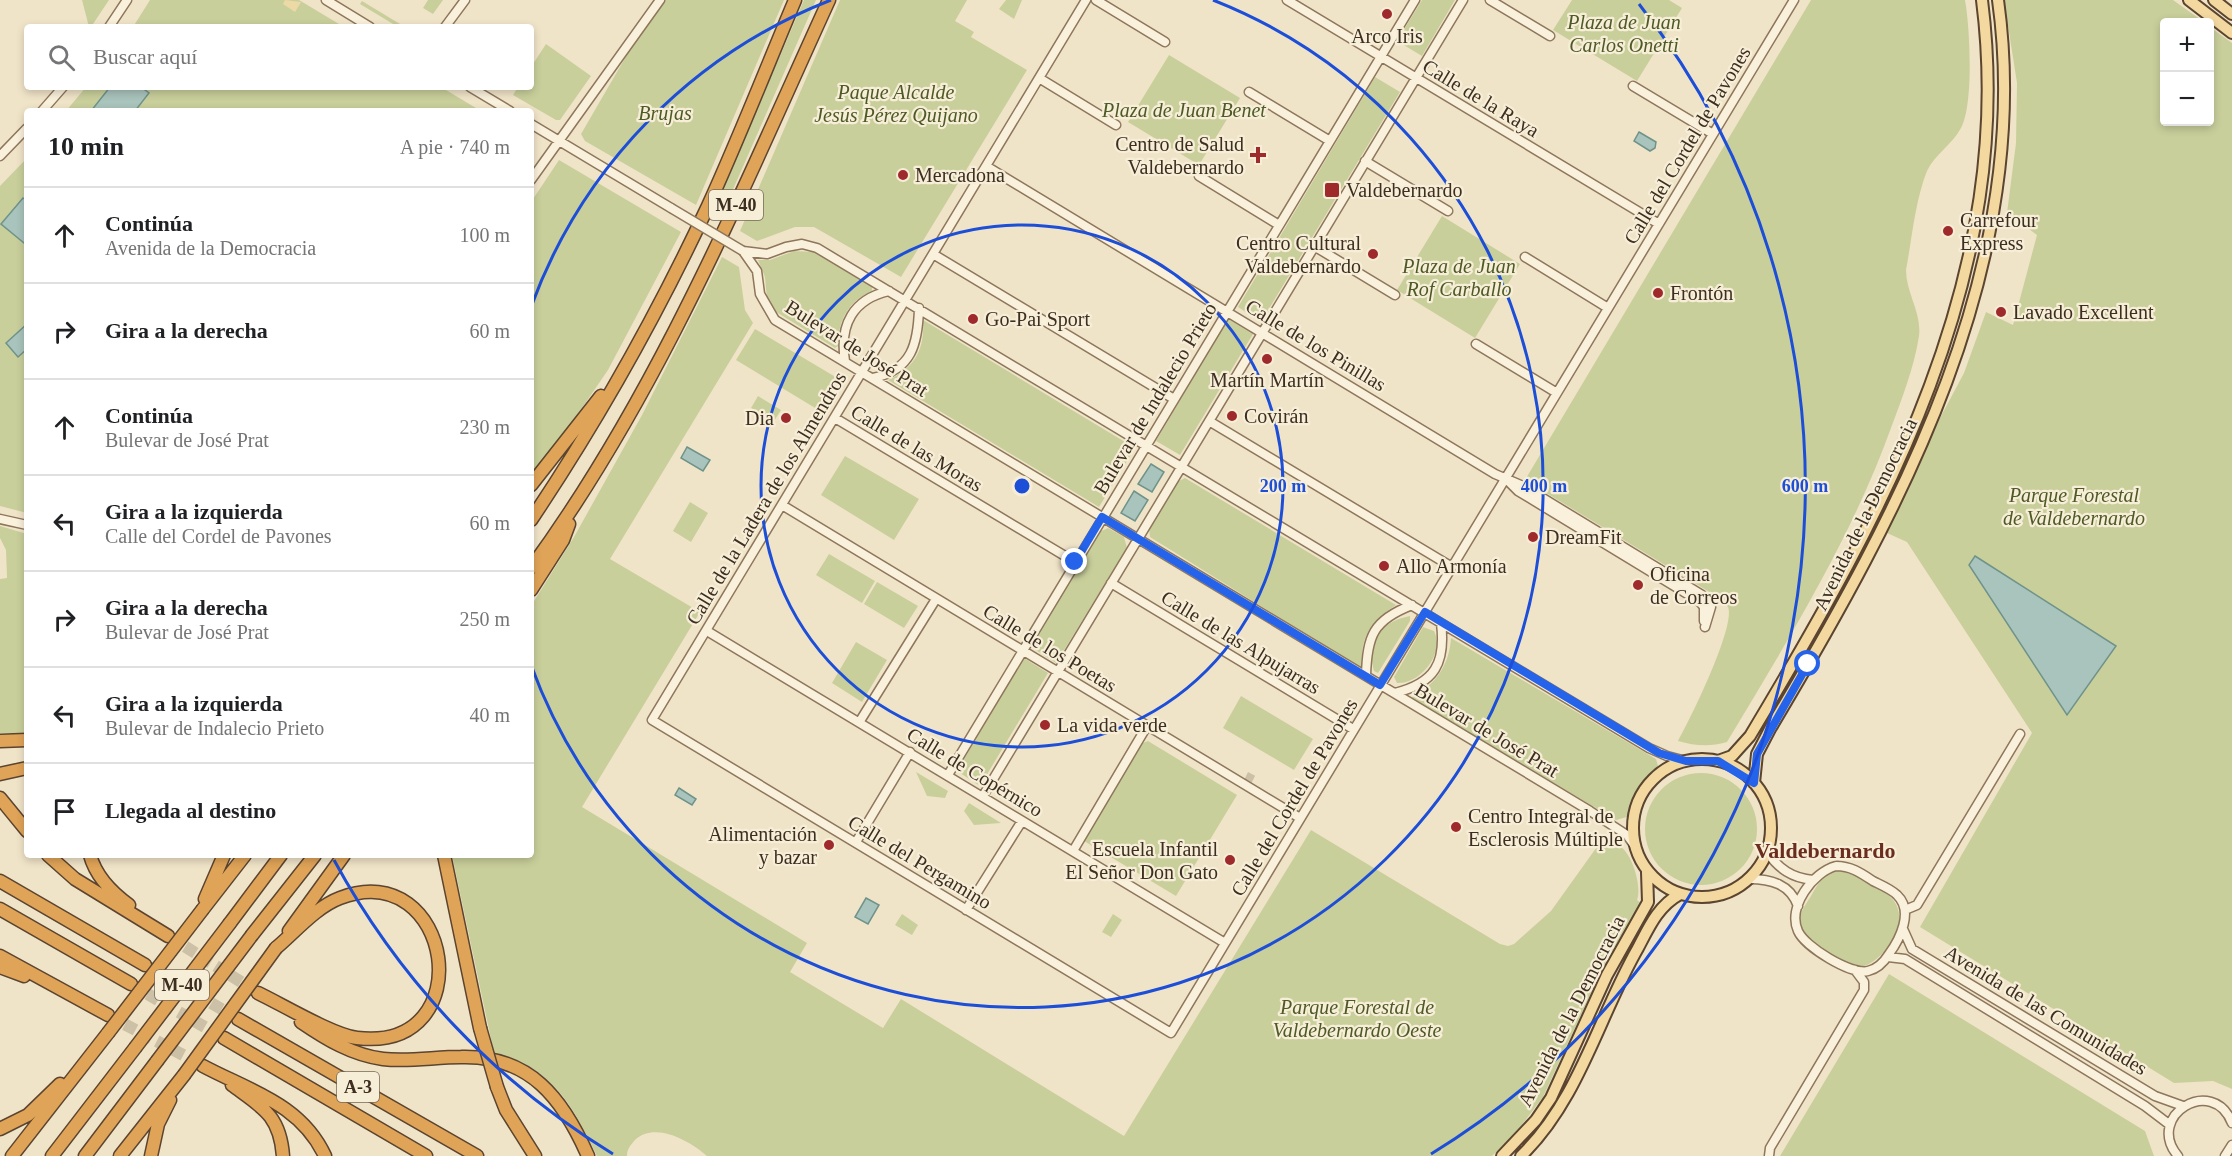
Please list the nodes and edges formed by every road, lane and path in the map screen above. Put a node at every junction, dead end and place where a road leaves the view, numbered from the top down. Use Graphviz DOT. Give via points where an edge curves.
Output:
graph roads {
  1 [pos="127,0"];
  2 [pos="326,0"];
  3 [pos="465,0"];
  4 [pos="660,0"];
  5 [pos="795,0"];
  6 [pos="829,0"];
  7 [pos="1086,0"];
  8 [pos="1096,0"];
  9 [pos="1287,0"];
  10 [pos="1416,0"];
  11 [pos="1463,0"];
  12 [pos="1490,0"];
  13 [pos="1794,0"];
  14 [pos="1982,0"];
  15 [pos="1998,0"];
  16 [pos="2189,0"];
  17 [pos="2214,0"];
  18 [pos="2232,14"];
  19 [pos="112,24"];
  20 [pos="365,24"];
  21 [pos="447,24"];
  22 [pos="2232,33"];
  23 [pos="1550,36"];
  24 [pos="1165,42"];
  25 [pos="1381,57"];
  26 [pos="1039,78"];
  27 [pos="1416,78"];
  28 [pos="1633,86"];
  29 [pos="60,90"];
  30 [pos="475,90"];
  31 [pos="1250,92"];
  32 [pos="45,108"];
  33 [pos="505,108"];
  34 [pos="1116,125"];
  35 [pos="534,126"];
  36 [pos="24,131"];
  37 [pos="1713,134"];
  38 [pos="559,141"];
  39 [pos="1330,141"];
  40 [pos="0,156"];
  41 [pos="1365,161"];
  42 [pos="986,166"];
  43 [pos="534,176"];
  44 [pos="1199,176"];
  45 [pos="1448,211"];
  46 [pos="1659,224"];
  47 [pos="1279,225"];
  48 [pos="1314,246"];
  49 [pos="743,251"];
  50 [pos="933,254"];
  51 [pos="1524,257"];
  52 [pos="889,291"];
  53 [pos="1395,295"];
  54 [pos="905,300"];
  55 [pos="919,308"];
  56 [pos="1608,308"];
  57 [pos="1227,311"];
  58 [pos="1262,332"];
  59 [pos="1476,344"];
  60 [pos="631,357"];
  61 [pos="845,361"];
  62 [pos="861,371"];
  63 [pos="873,378"];
  64 [pos="1557,393"];
  65 [pos="1174,399"];
  66 [pos="835,417"];
  67 [pos="1209,421"];
  68 [pos="1145,445"];
  69 [pos="1181,467"];
  70 [pos="1505,479"];
  71 [pos="534,481"];
  72 [pos="782,505"];
  73 [pos="576,506"];
  74 [pos="534,515"];
  75 [pos="1102,517"];
  76 [pos="0,519"];
  77 [pos="24,524"];
  78 [pos="1138,538"];
  79 [pos="1075,562"];
  80 [pos="534,564"];
  81 [pos="1452,567"];
  82 [pos="1111,583"];
  83 [pos="534,585"];
  84 [pos="936,599"];
  85 [pos="1412,605"];
  86 [pos="1425,612"];
  87 [pos="1441,623"];
  88 [pos="707,631"];
  89 [pos="1022,650"];
  90 [pos="1058,672"];
  91 [pos="1366,676"];
  92 [pos="1380,685"];
  93 [pos="1395,693"];
  94 [pos="652,720"];
  95 [pos="860,722"];
  96 [pos="1147,726"];
  97 [pos="1353,729"];
  98 [pos="2020,734"];
  99 [pos="24,740"];
  100 [pos="0,741"];
  101 [pos="910,752"];
  102 [pos="1686,761"];
  103 [pos="1718,761"];
  104 [pos="24,769"];
  105 [pos="5,773"];
  106 [pos="948,775"];
  107 [pos="1754,783"];
  108 [pos="983,796"];
  109 [pos="0,798"];
  110 [pos="1300,818"];
  111 [pos="1022,821"];
  112 [pos="24,827"];
  113 [pos="855,842"];
  114 [pos="1634,845"];
  115 [pos="1073,851"];
  116 [pos="1767,852"];
  117 [pos="51,858"];
  118 [pos="91,858"];
  119 [pos="223,858"];
  120 [pos="243,858"];
  121 [pos="279,858"];
  122 [pos="313,858"];
  123 [pos="342,858"];
  124 [pos="445,858"];
  125 [pos="1647,872"];
  126 [pos="1749,879"];
  127 [pos="1813,880"];
  128 [pos="0,881"];
  129 [pos="1680,894"];
  130 [pos="1798,906"];
  131 [pos="0,909"];
  132 [pos="203,909"];
  133 [pos="966,910"];
  134 [pos="1905,910"];
  135 [pos="155,927"];
  136 [pos="1903,929"];
  137 [pos="168,936"];
  138 [pos="1225,943"];
  139 [pos="276,948"];
  140 [pos="0,956"];
  141 [pos="1888,957"];
  142 [pos="146,965"];
  143 [pos="0,967"];
  144 [pos="1856,970"];
  145 [pos="131,984"];
  146 [pos="69,995"];
  147 [pos="108,1015"];
  148 [pos="238,1019"];
  149 [pos="108,1033"];
  150 [pos="1171,1033"];
  151 [pos="224,1038"];
  152 [pos="184,1075"];
  153 [pos="2183,1106"];
  154 [pos="2232,1123"];
  155 [pos="2170,1125"];
  156 [pos="0,1129"];
  157 [pos="2232,1145"];
  158 [pos="12,1156"];
  159 [pos="52,1156"];
  160 [pos="85,1156"];
  161 [pos="120,1156"];
  162 [pos="151,1156"];
  163 [pos="283,1156"];
  164 [pos="325,1156"];
  165 [pos="426,1156"];
  166 [pos="477,1156"];
  167 [pos="535,1156"];
  168 [pos="588,1156"];
  169 [pos="1502,1156"];
  170 [pos="1521,1156"];
  171 [pos="1769,1156"];
  172 [pos="2178,1156"];
  173 [pos="2225,1156"];
  1 -- 19 [label="street"];
  2 -- 20 [label="street"];
  3 -- 21 [label="street"];
  4 -- 38 [label="street"];
  5 -- 60 [label="highway, M-40" via="708,205"];
  6 -- 73 [label="highway, M-40" via="730,219 656,369"];
  7 -- 26 [label="street, Calle de la Ladera de los Almendros"];
  8 -- 24 [label="street"];
  9 -- 25 [label="street, Calle de la Raya"];
  10 -- 25 [label="street, Bulevar de Indalecio Prieto"];
  11 -- 27 [label="street"];
  12 -- 23 [label="street"];
  13 -- 37 [label="street, Calle del Cordel de Pavones"];
  14 -- 103 [label="main road, Avenida de la Democracia" via="1987,65 1984,167 1957,309 1935,376 1880,505 1844,574 1750,736 1732,756"];
  15 -- 107 [label="main road, Avenida de la Democracia" via="2002,71 2000,164 1970,312 1905,483 1856,580 1757,754"];
  16 -- 22 [label="main road"];
  17 -- 18 [label="main road"];
  25 -- 27 [label="street, Calle de la Raya"];
  25 -- 39 [label="street, Bulevar de Indalecio Prieto"];
  26 -- 34 [label="street"];
  26 -- 42 [label="street, Calle de la Ladera de los Almendros"];
  27 -- 41 [label="street"];
  27 -- 46 [label="street, Calle de la Raya"];
  28 -- 37 [label="street"];
  29 -- 32 [label="street"];
  30 -- 33 [label="street"];
  31 -- 39 [label="street"];
  35 -- 38 [label="street"];
  36 -- 40 [label="street"];
  37 -- 46 [label="street, Calle del Cordel de Pavones"];
  38 -- 43 [label="street"];
  38 -- 49 [label="street, bridge"];
  39 -- 47 [label="street, Bulevar de Indalecio Prieto"];
  41 -- 45 [label="street"];
  41 -- 48 [label="street"];
  42 -- 50 [label="street, Calle de la Ladera de los Almendros"];
  42 -- 57 [label="street, Calle de los Pinillas"];
  44 -- 47 [label="street"];
  46 -- 56 [label="street, Calle del Cordel de Pavones"];
  47 -- 57 [label="street, Bulevar de Indalecio Prieto"];
  48 -- 53 [label="street"];
  48 -- 58 [label="street"];
  49 -- 52 [label="street" via="768,254 786,247 810,246"];
  49 -- 61 [label="street, Bulevar de José Prat" via="757,271 760,294 775,320"];
  50 -- 54 [label="street, Calle de la Ladera de los Almendros"];
  50 -- 65 [label="street"];
  51 -- 56 [label="street"];
  52 -- 54 [label="street"];
  52 -- 61 [label="street, Calle de la Ladera de los Almendros" via="869,297 850,315 843,340"];
  54 -- 55 [label="street"];
  54 -- 62 [label="street, Calle de la Ladera de los Almendros"];
  55 -- 63 [label="street, Calle de la Ladera de los Almendros" via="915,347 901,366 888,375"];
  55 -- 68 [label="street"];
  56 -- 64 [label="street, Calle del Cordel de Pavones"];
  57 -- 58 [label="street, Calle de los Pinillas"];
  57 -- 65 [label="street, Bulevar de Indalecio Prieto"];
  58 -- 67 [label="street"];
  58 -- 70 [label="street, Calle de los Pinillas"];
  59 -- 64 [label="street"];
  60 -- 71 [label="highway"];
  60 -- 74 [label="highway, M-40"];
  61 -- 62 [label="street, Bulevar de José Prat"];
  62 -- 63 [label="street, Bulevar de José Prat"];
  62 -- 66 [label="street, Calle de la Ladera de los Almendros"];
  63 -- 75 [label="street, Bulevar de José Prat"];
  64 -- 70 [label="street, Calle del Cordel de Pavones"];
  65 -- 68 [label="street, Bulevar de Indalecio Prieto"];
  66 -- 72 [label="street, Calle de la Ladera de los Almendros"];
  66 -- 79 [label="street, Calle de las Moras"];
  67 -- 69 [label="street"];
  67 -- 81 [label="street"];
  68 -- 69 [label="street"];
  68 -- 75 [label="street, Bulevar de Indalecio Prieto"];
  69 -- 78 [label="street"];
  69 -- 85 [label="street"];
  70 -- 70 [label="street, Calle de los Pinillas" via="1518,491 1699,601 1704,607 1705,627 1711,607 1702,595"];
  70 -- 81 [label="street, Calle del Cordel de Pavones"];
  72 -- 84 [label="street, Calle de los Poetas"];
  72 -- 88 [label="street, Calle de la Ladera de los Almendros"];
  73 -- 80 [label="highway, M-40"];
  73 -- 83 [label="highway" via="563,540"];
  75 -- 78 [label="street, Bulevar de José Prat"];
  75 -- 79 [label="street, Bulevar de Indalecio Prieto"];
  76 -- 77 [label="street"];
  78 -- 82 [label="street"];
  78 -- 91 [label="street, Bulevar de José Prat"];
  79 -- 89 [label="street, Bulevar de Indalecio Prieto"];
  81 -- 86 [label="street, Calle del Cordel de Pavones"];
  82 -- 90 [label="street"];
  82 -- 97 [label="street, Calle de las Alpujarras"];
  84 -- 89 [label="street, Calle de los Poetas"];
  84 -- 95 [label="street"];
  85 -- 86 [label="street"];
  85 -- 91 [label="street" via="1382,620 1374,631 1366,656"];
  86 -- 87 [label="street"];
  86 -- 92 [label="street, Calle del Cordel de Pavones"];
  87 -- 93 [label="street" via="1444,647 1435,669 1417,688"];
  87 -- 102 [label="street" via="1659,753"];
  88 -- 94 [label="street, Calle de la Ladera de los Almendros"];
  88 -- 95 [label="street, Calle de Copérnico"];
  89 -- 90 [label="street, Calle de los Poetas"];
  89 -- 106 [label="street, Bulevar de Indalecio Prieto"];
  90 -- 96 [label="street, Calle de los Poetas"];
  90 -- 108 [label="street"];
  91 -- 92 [label="street, Bulevar de José Prat"];
  92 -- 93 [label="street, Bulevar de José Prat"];
  92 -- 97 [label="street, Calle del Cordel de Pavones"];
  93 -- 114 [label="street, Bulevar de José Prat" via="1605,821"];
  94 -- 113 [label="street, Calle del Pergamino"];
  95 -- 101 [label="street, Calle de Copérnico"];
  96 -- 110 [label="street, Calle de los Poetas"];
  96 -- 115 [label="street"];
  97 -- 110 [label="street, Calle del Cordel de Pavones"];
  98 -- 134 [label="street" via="1917,905"];
  99 -- 100 [label="highway"];
  101 -- 106 [label="street, Calle de Copérnico"];
  101 -- 113 [label="street"];
  102 -- 103 [label="main road"];
  102 -- 114 [label="main road" via="1658,774 1642,792 1633,813"];
  103 -- 107 [label="main road"];
  104 -- 105 [label="highway"];
  106 -- 108 [label="street, Calle de Copérnico"];
  107 -- 116 [label="main road" via="1771,825"];
  108 -- 111 [label="street, Calle de Copérnico"];
  109 -- 112 [label="highway"];
  110 -- 138 [label="street, Calle del Cordel de Pavones"];
  111 -- 115 [label="street, Calle de Copérnico"];
  111 -- 133 [label="street"];
  113 -- 133 [label="street, Calle del Pergamino"];
  114 -- 125 [label="main road"];
  115 -- 138 [label="street, Calle de Copérnico"];
  116 -- 126 [label="main road"];
  116 -- 127 [label="street" via="1795,878"];
  117 -- 135 [label="highway" via="75,879"];
  118 -- 135 [label="highway" via="108,887"];
  119 -- 132 [label="highway"];
  120 -- 132 [label="highway"];
  121 -- 159 [label="highway, M-40, bridge"];
  122 -- 160 [label="highway, M-40, bridge"];
  123 -- 139 [label="highway"];
  124 -- 167 [label="highway, bridge" via="480,1028 506,1110"];
  125 -- 129 [label="main road"];
  125 -- 169 [label="main road, Avenida de la Democracia" via="1648,902 1607,975 1551,1098"];
  126 -- 129 [label="main road" via="1716,896"];
  126 -- 130 [label="street" via="1782,885 1795,897"];
  127 -- 130 [label="street"];
  127 -- 134 [label="street" via="1828,868 1850,867 1898,896"];
  128 -- 142 [label="highway"];
  129 -- 170 [label="main road, Avenida de la Democracia" via="1660,909 1617,983 1562,1104"];
  130 -- 144 [label="street" via="1796,925 1802,937 1826,957"];
  131 -- 145 [label="highway"];
  132 -- 149 [label="highway, bridge"];
  133 -- 150 [label="street, Calle del Pergamino"];
  134 -- 136 [label="street"];
  135 -- 137 [label="highway"];
  136 -- 141 [label="street"];
  136 -- 153 [label="street, Avenida de las Comunidades" via="1912,949 2155,1096"];
  138 -- 150 [label="street, Calle del Cordel de Pavones"];
  139 -- 152 [label="highway, bridge"];
  139 -- 168 [label="highway" via="339,898 382,895 412,908 428,925 438,949 439,983 428,1008 411,1027 384,1037 350,1037 258,993 325,1037 369,1056 399,1060 481,1057 523,1071 569,1114"];
  140 -- 146 [label="highway"];
  141 -- 144 [label="street" via="1876,968"];
  141 -- 155 [label="street, Avenida de las Comunidades" via="1905,959"];
  143 -- 146 [label="highway"];
  144 -- 171 [label="street" via="1864,990 1770,1148"];
  146 -- 147 [label="highway"];
  148 -- 166 [label="highway, A-3"];
  149 -- 156 [label="highway" via="27,1115"];
  149 -- 158 [label="highway"];
  151 -- 165 [label="highway, A-3"];
  152 -- 161 [label="highway"];
  152 -- 162 [label="highway" via="158,1124"];
  153 -- 154 [label="street" via="2200,1101 2214,1103 2226,1111"];
  153 -- 155 [label="street"];
  155 -- 172 [label="street" via="2170,1142"];
  157 -- 173 [label="street"];
  163 -- 164 [label="highway" via="276,1122 262,1106 209,1069 287,1109 316,1138"];
}
